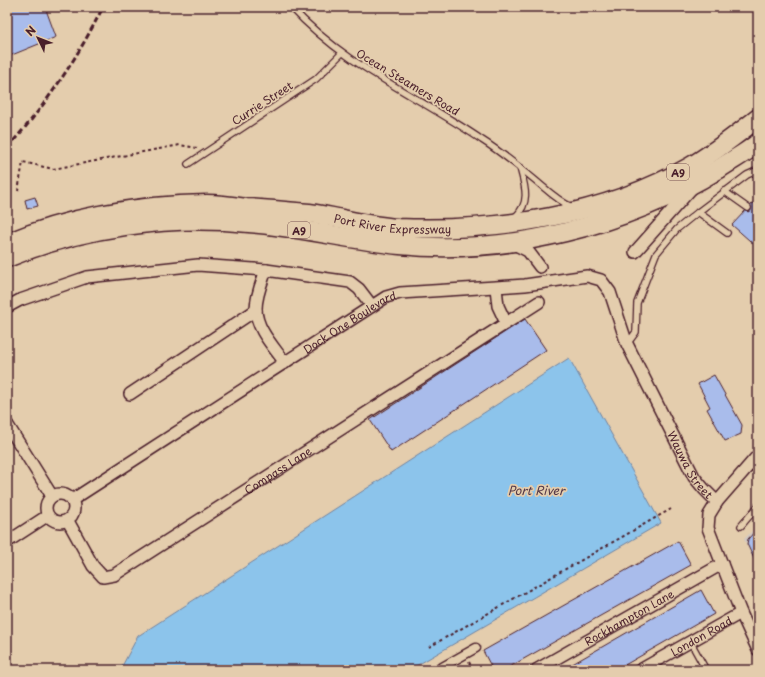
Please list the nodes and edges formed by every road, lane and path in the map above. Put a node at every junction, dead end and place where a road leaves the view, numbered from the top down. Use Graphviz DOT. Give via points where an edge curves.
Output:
graph roads {
  1 [pos="291,7"];
  2 [pos="342,53"];
  3 [pos="758,118"];
  4 [pos="758,143"];
  5 [pos="208,150"];
  6 [pos="188,164"];
  7 [pos="520,168"];
  8 [pos="758,170"];
  9 [pos="695,184"];
  10 [pos="18,191"];
  11 [pos="724,191"];
  12 [pos="748,208"];
  13 [pos="581,210"];
  14 [pos="698,212"];
  15 [pos="507,223"];
  16 [pos="727,233"];
  17 [pos="7,243"];
  18 [pos="512,243"];
  19 [pos="636,252"];
  20 [pos="7,258"];
  21 [pos="540,267"];
  22 [pos="266,270"];
  23 [pos="496,288"];
  24 [pos="539,302"];
  25 [pos="372,306"];
  26 [pos="7,307"];
  27 [pos="256,310"];
  28 [pos="506,323"];
  29 [pos="627,344"];
  30 [pos="285,363"];
  31 [pos="130,394"];
  32 [pos="7,424"];
  33 [pos="758,455"];
  34 [pos="52,496"];
  35 [pos="72,500"];
  36 [pos="717,502"];
  37 [pos="758,506"];
  38 [pos="671,509"];
  39 [pos="47,516"];
  40 [pos="68,521"];
  41 [pos="741,526"];
  42 [pos="7,542"];
  43 [pos="722,564"];
  44 [pos="741,613"];
  45 [pos="690,642"];
  46 [pos="429,648"];
  47 [pos="476,648"];
  48 [pos="758,650"];
  49 [pos="437,670"];
  50 [pos="536,670"];
  51 [pos="640,670"];
  52 [pos="706,670"];
  1 -- 2 [label="lane, Ocean Steamers Road"];
  2 -- 5 [label="lane, Currie Street" via="316,80"];
  2 -- 7 [label="lane, Ocean Steamers Road" via="470,131"];
  3 -- 13 [label="highway, Port River Expressway / A9" via="730,141 690,166 646,188"];
  4 -- 9 [label="highway, Port River Expressway / A9"];
  5 -- 6 [label="lane, Currie Street"];
  5 -- 10 [label="path" via="180,145 53,170 23,162"];
  7 -- 13 [label="lane, Ocean Steamers Road" via="563,203"];
  7 -- 15 [label="lane" via="525,187 525,203 521,211"];
  8 -- 11 [label="lane"];
  9 -- 18 [label="highway, Port River Expressway / A9" via="652,204 593,225"];
  9 -- 19 [label="street"];
  11 -- 12 [label="lane"];
  11 -- 14 [label="lane"];
  13 -- 15 [label="highway, Port River Expressway / A9"];
  14 -- 16 [label="lane"];
  14 -- 29 [label="lane" via="677,229 656,254 637,303 636,332"];
  15 -- 17 [label="highway, Port River Expressway / A9" via="465,229 396,228 310,214 208,204 130,210 55,225"];
  18 -- 20 [label="highway, Port River Expressway / A9" via="402,245 250,223 199,220 125,227 61,239"];
  18 -- 21 [label="street" via="528,251"];
  22 -- 25 [label="street" via="350,282"];
  22 -- 26 [label="street" via="198,265 87,277"];
  22 -- 27 [label="street"];
  23 -- 25 [label="street, Dock One Boulevard" via="400,293 386,297"];
  23 -- 28 [label="street" via="498,306"];
  23 -- 29 [label="street, Dock One Boulevard" via="587,276 601,280 610,292"];
  24 -- 28 [label="street, Compass Lane"];
  25 -- 30 [label="street, Dock One Boulevard"];
  27 -- 30 [label="street" via="262,331"];
  27 -- 31 [label="street"];
  28 -- 40 [label="street, Compass Lane" via="114,575 103,577 93,566"];
  29 -- 36 [label="street, Wauwa Street" via="694,477"];
  30 -- 35 [label="street, Dock One Boulevard"];
  32 -- 34 [label="street"];
  33 -- 36 [label="street"];
  34 -- 35 [label="street" via="66,495"];
  34 -- 39 [label="street" via="45,509"];
  35 -- 40 [label="street" via="73,515"];
  36 -- 43 [label="street, Wauwa Street" via="709,515 708,528"];
  37 -- 41 [label="lane"];
  38 -- 46 [label="path"];
  39 -- 40 [label="street" via="53,522"];
  39 -- 42 [label="street"];
  43 -- 44 [label="street, Wauwa Street"];
  43 -- 50 [label="street, Rockhampton Lane"];
  44 -- 45 [label="street, London Road"];
  44 -- 48 [label="street, Wauwa Street"];
  45 -- 51 [label="street, London Road"];
  45 -- 52 [label="lane"];
  47 -- 49 [label="street"];
}
